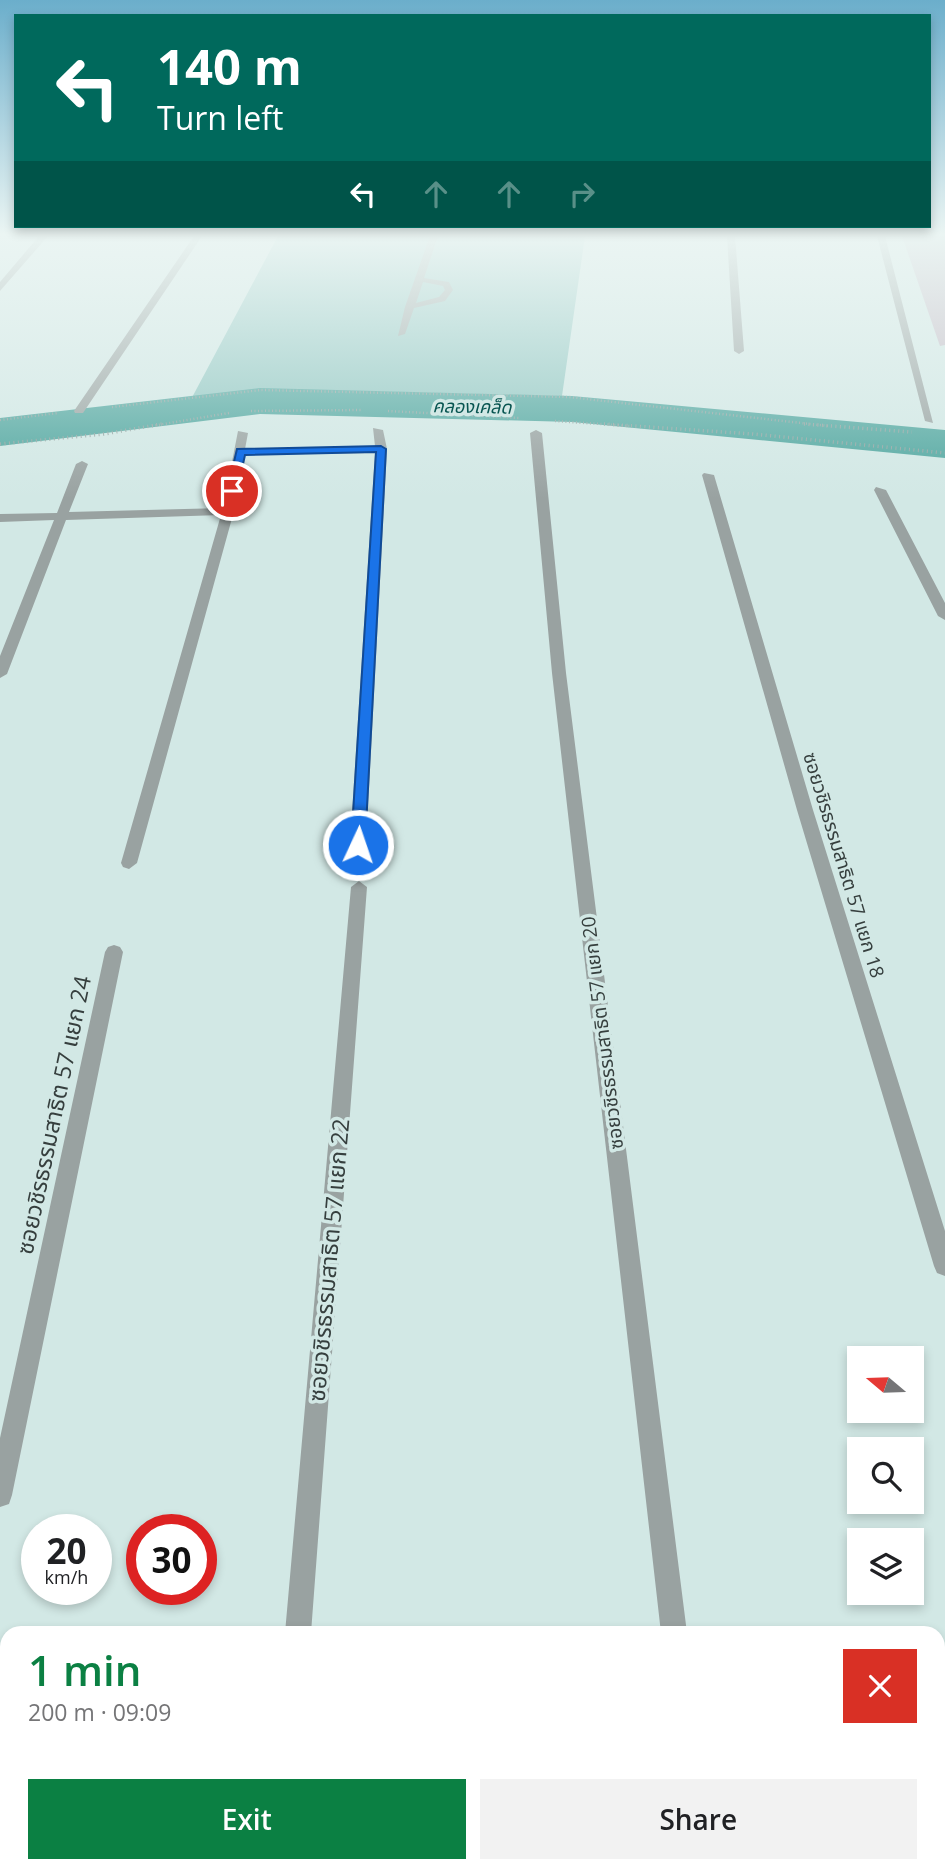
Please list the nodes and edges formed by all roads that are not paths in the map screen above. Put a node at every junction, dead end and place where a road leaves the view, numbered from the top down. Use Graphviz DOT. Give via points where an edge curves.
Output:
graph roads {
  1 [pos="139,323"];
  2 [pos="404,323"];
  3 [pos="737,323"];
  4 [pos="904,323"];
  5 [pos="401,334"];
  6 [pos="739,351"];
  7 [pos="79,411"];
  8 [pos="930,421"];
  9 [pos="541,427"];
  10 [pos="377,430"];
  11 [pos="242,433"];
  12 [pos="381,449"];
  13 [pos="241,452"];
  14 [pos="82,464"];
  15 [pos="708,475"];
  16 [pos="880,491"];
  17 [pos="228,511"];
  18 [pos="62,516"];
  19 [pos="0,518"];
  20 [pos="945,616"];
  21 [pos="0,674"];
  22 [pos="358,845"];
  23 [pos="129,863"];
  24 [pos="359,887"];
  25 [pos="114,951"];
  26 [pos="945,1266"];
  27 [pos="0,1495"];
  28 [pos="299,1626"];
  29 [pos="673,1626"];
  1 -- 7 [label="street"];
  2 -- 5 [label="lane"];
  3 -- 6 [label="lane"];
  4 -- 8 [label="lane"];
  9 -- 29 [label="street, ซอยวชิรธรรมสาธิต 57 แยก 20" via="560,687"];
  10 -- 12 [label="street"];
  11 -- 13 [label="street"];
  12 -- 13 [label="street"];
  12 -- 22 [label="street"];
  13 -- 17 [label="street"];
  14 -- 18 [label="street"];
  15 -- 26 [label="street, ซอยวชิรธรรมสาธิต 57 แยก 18"];
  16 -- 20 [label="street"];
  17 -- 18 [label="street"];
  17 -- 23 [label="street"];
  18 -- 19 [label="street"];
  18 -- 21 [label="street"];
  24 -- 28 [label="street, ซอยวชิรธรรมสาธิต 57 แยก 22"];
  25 -- 27 [label="street, ซอยวชิรธรรมสาธิต 57 แยก 24"];
}
